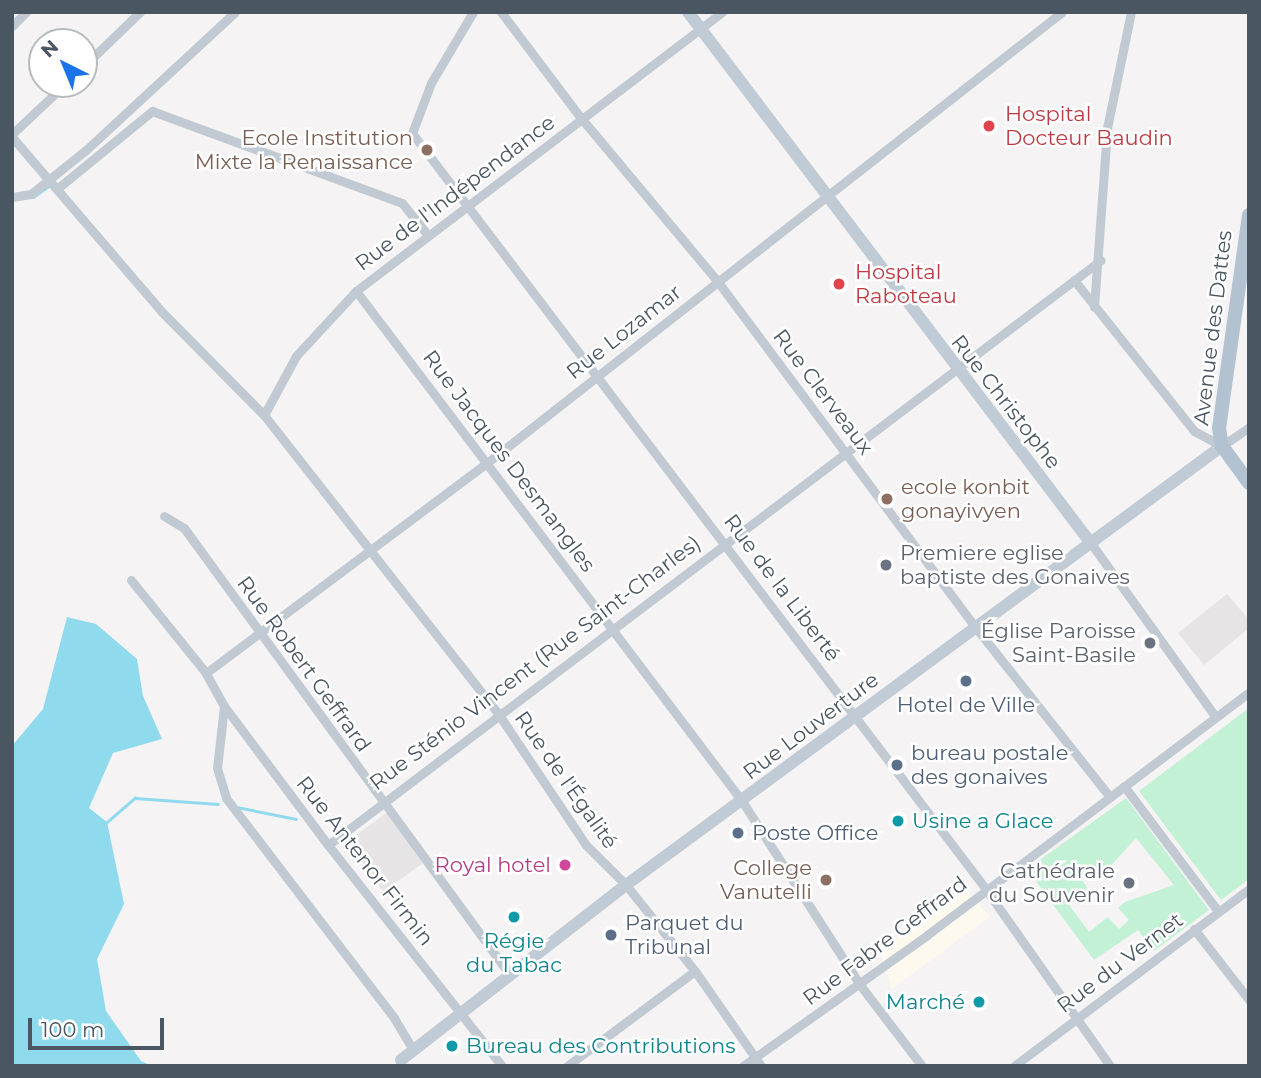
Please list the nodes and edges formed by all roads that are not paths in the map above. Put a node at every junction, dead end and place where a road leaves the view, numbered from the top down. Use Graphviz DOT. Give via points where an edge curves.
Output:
graph roads {
  1 [pos="26,12"];
  2 [pos="139,12"];
  3 [pos="235,12"];
  4 [pos="473,12"];
  5 [pos="501,12"];
  6 [pos="688,12"];
  7 [pos="722,12"];
  8 [pos="1062,12"];
  9 [pos="1131,12"];
  10 [pos="12,26"];
  11 [pos="700,29"];
  12 [pos="98,52"];
  13 [pos="51,98"];
  14 [pos="581,118"];
  15 [pos="12,136"];
  16 [pos="49,179"];
  17 [pos="58,188"];
  18 [pos="12,197"];
  19 [pos="825,197"];
  20 [pos="468,206"];
  21 [pos="1249,215"];
  22 [pos="427,234"];
  23 [pos="1101,260"];
  24 [pos="1074,280"];
  25 [pos="718,282"];
  26 [pos="356,291"];
  27 [pos="1094,307"];
  28 [pos="955,368"];
  29 [pos="598,374"];
  30 [pos="264,415"];
  31 [pos="1249,427"];
  32 [pos="1222,446"];
  33 [pos="846,452"];
  34 [pos="488,462"];
  35 [pos="1249,483"];
  36 [pos="164,516"];
  37 [pos="725,541"];
  38 [pos="1090,542"];
  39 [pos="367,548"];
  40 [pos="131,580"];
  41 [pos="613,627"];
  42 [pos="976,628"];
  43 [pos="257,633"];
  44 [pos="206,674"];
  45 [pos="1249,692"];
  46 [pos="224,706"];
  47 [pos="499,715"];
  48 [pos="856,716"];
  49 [pos="1215,716"];
  50 [pos="1124,786"];
  51 [pos="1110,797"];
  52 [pos="382,800"];
  53 [pos="742,801"];
  54 [pos="328,845"];
  55 [pos="626,885"];
  56 [pos="985,888"];
  57 [pos="1249,889"];
  58 [pos="1218,911"];
  59 [pos="1194,929"];
  60 [pos="695,971"];
  61 [pos="510,975"];
  62 [pos="860,985"];
  63 [pos="1249,1000"];
  64 [pos="462,1012"];
  65 [pos="1074,1020"];
  66 [pos="413,1050"];
  67 [pos="754,1057"];
  68 [pos="403,1063"];
  69 [pos="502,1066"];
  70 [pos="567,1066"];
  71 [pos="743,1066"];
  72 [pos="761,1066"];
  73 [pos="922,1066"];
  74 [pos="1014,1066"];
  75 [pos="1110,1066"];
  1 -- 10 [label="street"];
  2 -- 12 [label="street"];
  3 -- 16 [label="street"];
  4 -- 20 [label="street, Rue de la Liberté" via="431,83 411,132"];
  5 -- 14 [label="street, Rue Clerveaux"];
  6 -- 11 [label="street, Rue Christophe"];
  7 -- 11 [label="street, Rue de l'Indépendance"];
  8 -- 19 [label="street, Rue Lozamar"];
  9 -- 23 [label="street" via="1107,128"];
  11 -- 14 [label="street, Rue de l'Indépendance"];
  11 -- 19 [label="street, Rue Christophe"];
  13 -- 15 [label="street"];
  14 -- 20 [label="street, Rue de l'Indépendance"];
  14 -- 25 [label="street, Rue Clerveaux"];
  15 -- 16 [label="street, Rue de l'Égalité"];
  16 -- 17 [label="street, Rue de l'Égalité"];
  16 -- 18 [label="street" via="31,194"];
  17 -- 22 [label="street" via="152,111 402,203"];
  17 -- 30 [label="street, Rue de l'Égalité" via="162,312"];
  19 -- 25 [label="street, Rue Lozamar"];
  19 -- 28 [label="street, Rue Christophe"];
  20 -- 22 [label="street, Rue de l'Indépendance"];
  20 -- 29 [label="street, Rue de la Liberté"];
  21 -- 32 [label="main road, Avenue des Dattes" via="1219,428"];
  22 -- 26 [label="street, Rue de l'Indépendance"];
  23 -- 24 [label="street, Rue Sténio Vincent (Rue Saint-Charles)"];
  23 -- 27 [label="street"];
  24 -- 27 [label="street"];
  24 -- 28 [label="street, Rue Sténio Vincent (Rue Saint-Charles)"];
  25 -- 29 [label="street, Rue Lozamar"];
  25 -- 33 [label="street, Rue Clerveaux"];
  26 -- 30 [label="street, Rue de l'Indépendance" via="296,356"];
  26 -- 34 [label="street, Rue Jacques Desmangles"];
  27 -- 32 [label="street" via="1194,431"];
  28 -- 33 [label="street, Rue Sténio Vincent (Rue Saint-Charles)"];
  28 -- 38 [label="street, Rue Christophe"];
  29 -- 34 [label="street, Rue Lozamar"];
  29 -- 37 [label="street, Rue de la Liberté"];
  30 -- 39 [label="street, Rue de l'Égalité"];
  31 -- 32 [label="street, Rue Louverture"];
  32 -- 35 [label="main road"];
  32 -- 38 [label="street, Rue Louverture"];
  33 -- 37 [label="street, Rue Sténio Vincent (Rue Saint-Charles)"];
  33 -- 42 [label="street, Rue Clerveaux"];
  34 -- 39 [label="street, Rue Lozamar"];
  34 -- 41 [label="street, Rue Jacques Desmangles"];
  36 -- 43 [label="street, Rue Robert Geffrard" via="184,528"];
  37 -- 41 [label="street, Rue Sténio Vincent (Rue Saint-Charles)"];
  37 -- 48 [label="street, Rue de la Liberté"];
  38 -- 42 [label="street, Rue Louverture"];
  38 -- 49 [label="street, Rue Christophe"];
  39 -- 43 [label="street, Rue Lozamar"];
  39 -- 47 [label="street, Rue de l'Égalité"];
  40 -- 44 [label="street, Rue Antenor Firmin"];
  41 -- 47 [label="street, Rue Sténio Vincent (Rue Saint-Charles)"];
  41 -- 53 [label="street, Rue Jacques Desmangles"];
  42 -- 48 [label="street, Rue Louverture"];
  42 -- 51 [label="street, Rue Clerveaux"];
  43 -- 44 [label="street, Rue Lozamar"];
  43 -- 52 [label="street, Rue Robert Geffrard"];
  44 -- 46 [label="street, Rue Antenor Firmin"];
  45 -- 49 [label="street, Rue Fabre Geffrard"];
  46 -- 54 [label="street, Rue Antenor Firmin"];
  46 -- 66 [label="street" via="216,768 226,798 394,1018"];
  47 -- 52 [label="street, Rue Sténio Vincent (Rue Saint-Charles)"];
  47 -- 55 [label="street, Rue de l'Égalité" via="586,845"];
  48 -- 53 [label="street, Rue Louverture"];
  48 -- 56 [label="street, Rue de la Liberté"];
  49 -- 50 [label="street, Rue Fabre Geffrard"];
  50 -- 51 [label="street, Rue Fabre Geffrard"];
  50 -- 58 [label="street"];
  51 -- 56 [label="street, Rue Fabre Geffrard"];
  52 -- 54 [label="street, Rue Sténio Vincent (Rue Saint-Charles)"];
  52 -- 61 [label="street, Rue Robert Geffrard"];
  53 -- 55 [label="street, Rue Louverture"];
  53 -- 62 [label="street, Rue Jacques Desmangles"];
  54 -- 64 [label="street, Rue Antenor Firmin"];
  55 -- 60 [label="street, Rue de l'Égalité"];
  55 -- 61 [label="street, Rue Louverture"];
  56 -- 62 [label="street, Rue Fabre Geffrard"];
  56 -- 65 [label="street, Rue de la Liberté"];
  57 -- 58 [label="street, Rue du Vernet"];
  58 -- 59 [label="street, Rue du Vernet"];
  59 -- 63 [label="street"];
  59 -- 65 [label="street, Rue du Vernet"];
  60 -- 67 [label="street, Rue de l'Égalité"];
  60 -- 70 [label="street"];
  61 -- 64 [label="street, Rue Louverture"];
  62 -- 67 [label="street, Rue Fabre Geffrard"];
  62 -- 73 [label="street, Rue Jacques Desmangles"];
  64 -- 66 [label="street, Rue Louverture"];
  64 -- 69 [label="street, Rue Antenor Firmin"];
  65 -- 74 [label="street, Rue du Vernet"];
  65 -- 75 [label="street, Rue de la Liberté"];
  66 -- 68 [label="street, Rue Louverture"];
  67 -- 71 [label="street, Rue Fabre Geffrard"];
  67 -- 72 [label="street, Rue de l'Égalité"];
}
